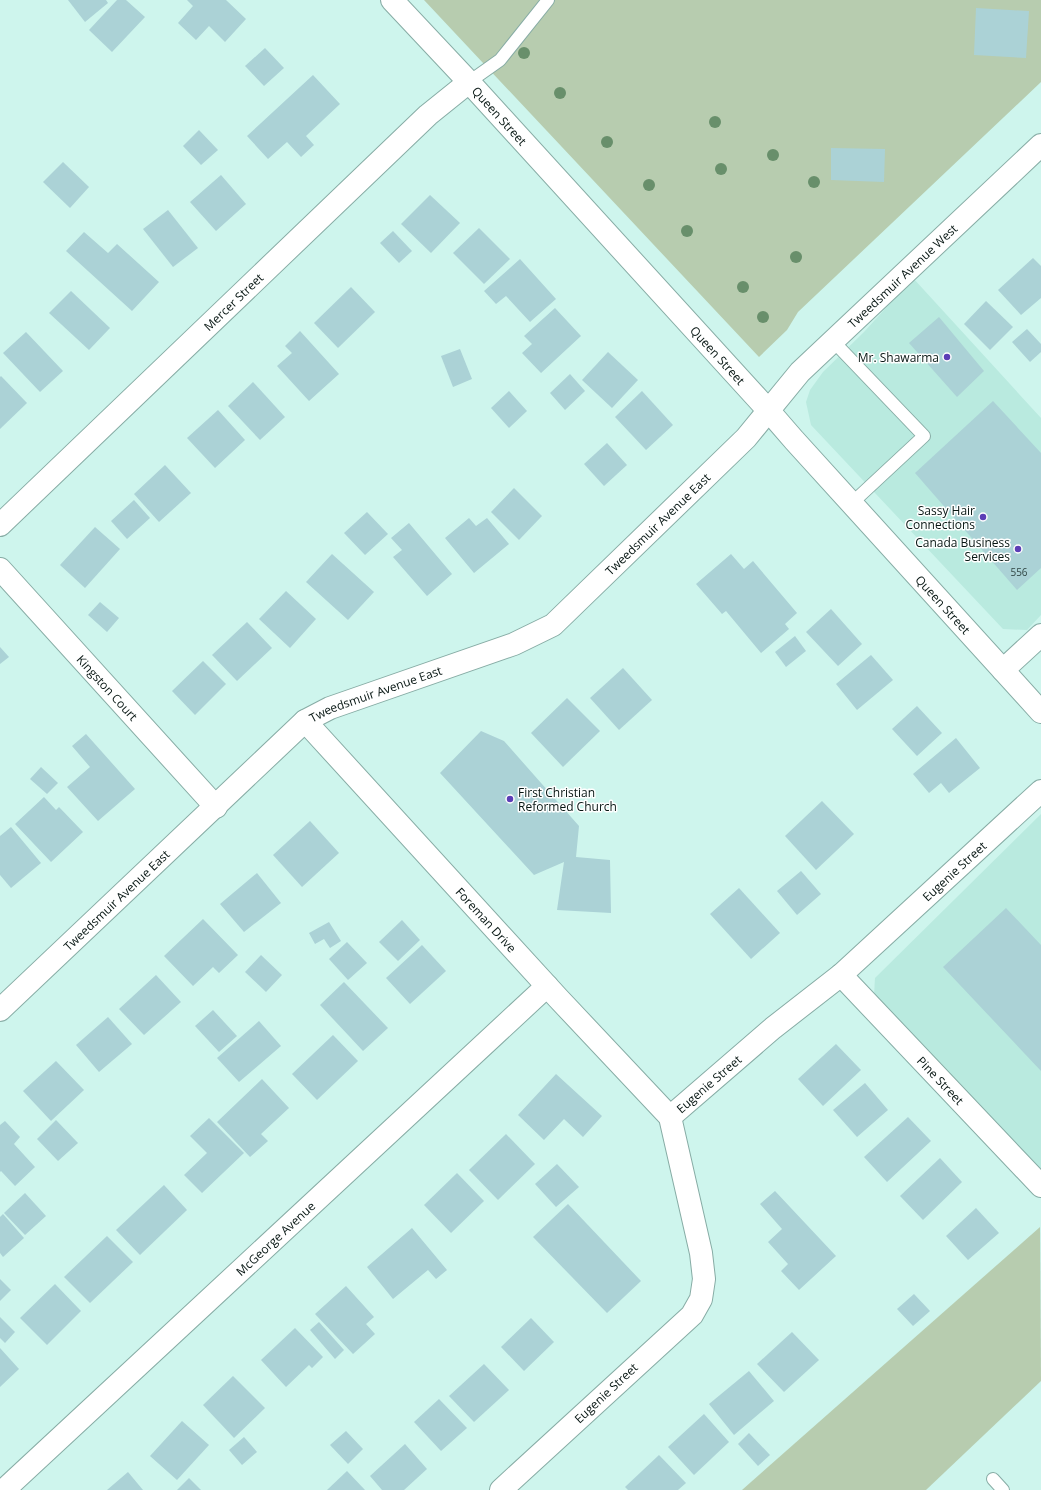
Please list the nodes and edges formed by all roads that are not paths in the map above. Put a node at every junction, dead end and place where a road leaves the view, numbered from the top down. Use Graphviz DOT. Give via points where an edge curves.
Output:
graph roads {
  1 [pos="392,0"];
  2 [pos="548,0"];
  3 [pos="469,82"];
  4 [pos="1041,145"];
  5 [pos="832,341"];
  6 [pos="768,410"];
  7 [pos="852,503"];
  8 [pos="0,525"];
  9 [pos="0,569"];
  10 [pos="1041,635"];
  11 [pos="1003,670"];
  12 [pos="1041,712"];
  13 [pos="304,721"];
  14 [pos="1041,791"];
  15 [pos="216,806"];
  16 [pos="841,975"];
  17 [pos="547,986"];
  18 [pos="0,1010"];
  19 [pos="670,1117"];
  20 [pos="1041,1186"];
  21 [pos="993,1479"];
  22 [pos="4,1490"];
  23 [pos="501,1490"];
  24 [pos="1003,1490"];
  1 -- 3 [label="street, Queen Street"];
  2 -- 3 [label="lane" via="500,60"];
  3 -- 6 [label="street, Queen Street"];
  3 -- 8 [label="street, Mercer Street" via="428,115"];
  4 -- 5 [label="street, Tweedsmuir Avenue West"];
  5 -- 6 [label="street, Tweedsmuir Avenue West" via="800,372"];
  5 -- 7 [label="lane" via="924,436"];
  6 -- 7 [label="street, Queen Street"];
  6 -- 13 [label="street, Tweedsmuir Avenue East" via="746,438 553,625 514,644 330,708"];
  7 -- 11 [label="street, Queen Street"];
  9 -- 15 [label="street, Kingston Court"];
  10 -- 11 [label="street"];
  11 -- 12 [label="street, Queen Street"];
  13 -- 15 [label="street, Tweedsmuir Avenue East"];
  13 -- 17 [label="street, Foreman Drive"];
  14 -- 16 [label="street, Eugenie Street"];
  15 -- 18 [label="street, Tweedsmuir Avenue East"];
  16 -- 19 [label="street, Eugenie Street" via="773,1028"];
  16 -- 20 [label="street, Pine Street"];
  17 -- 19 [label="street, Foreman Drive"];
  17 -- 22 [label="street, McGeorge Avenue"];
  19 -- 23 [label="street, Eugenie Street" via="702,1253 704,1279 701,1300 692,1315"];
  21 -- 24 [label="lane"];
}
